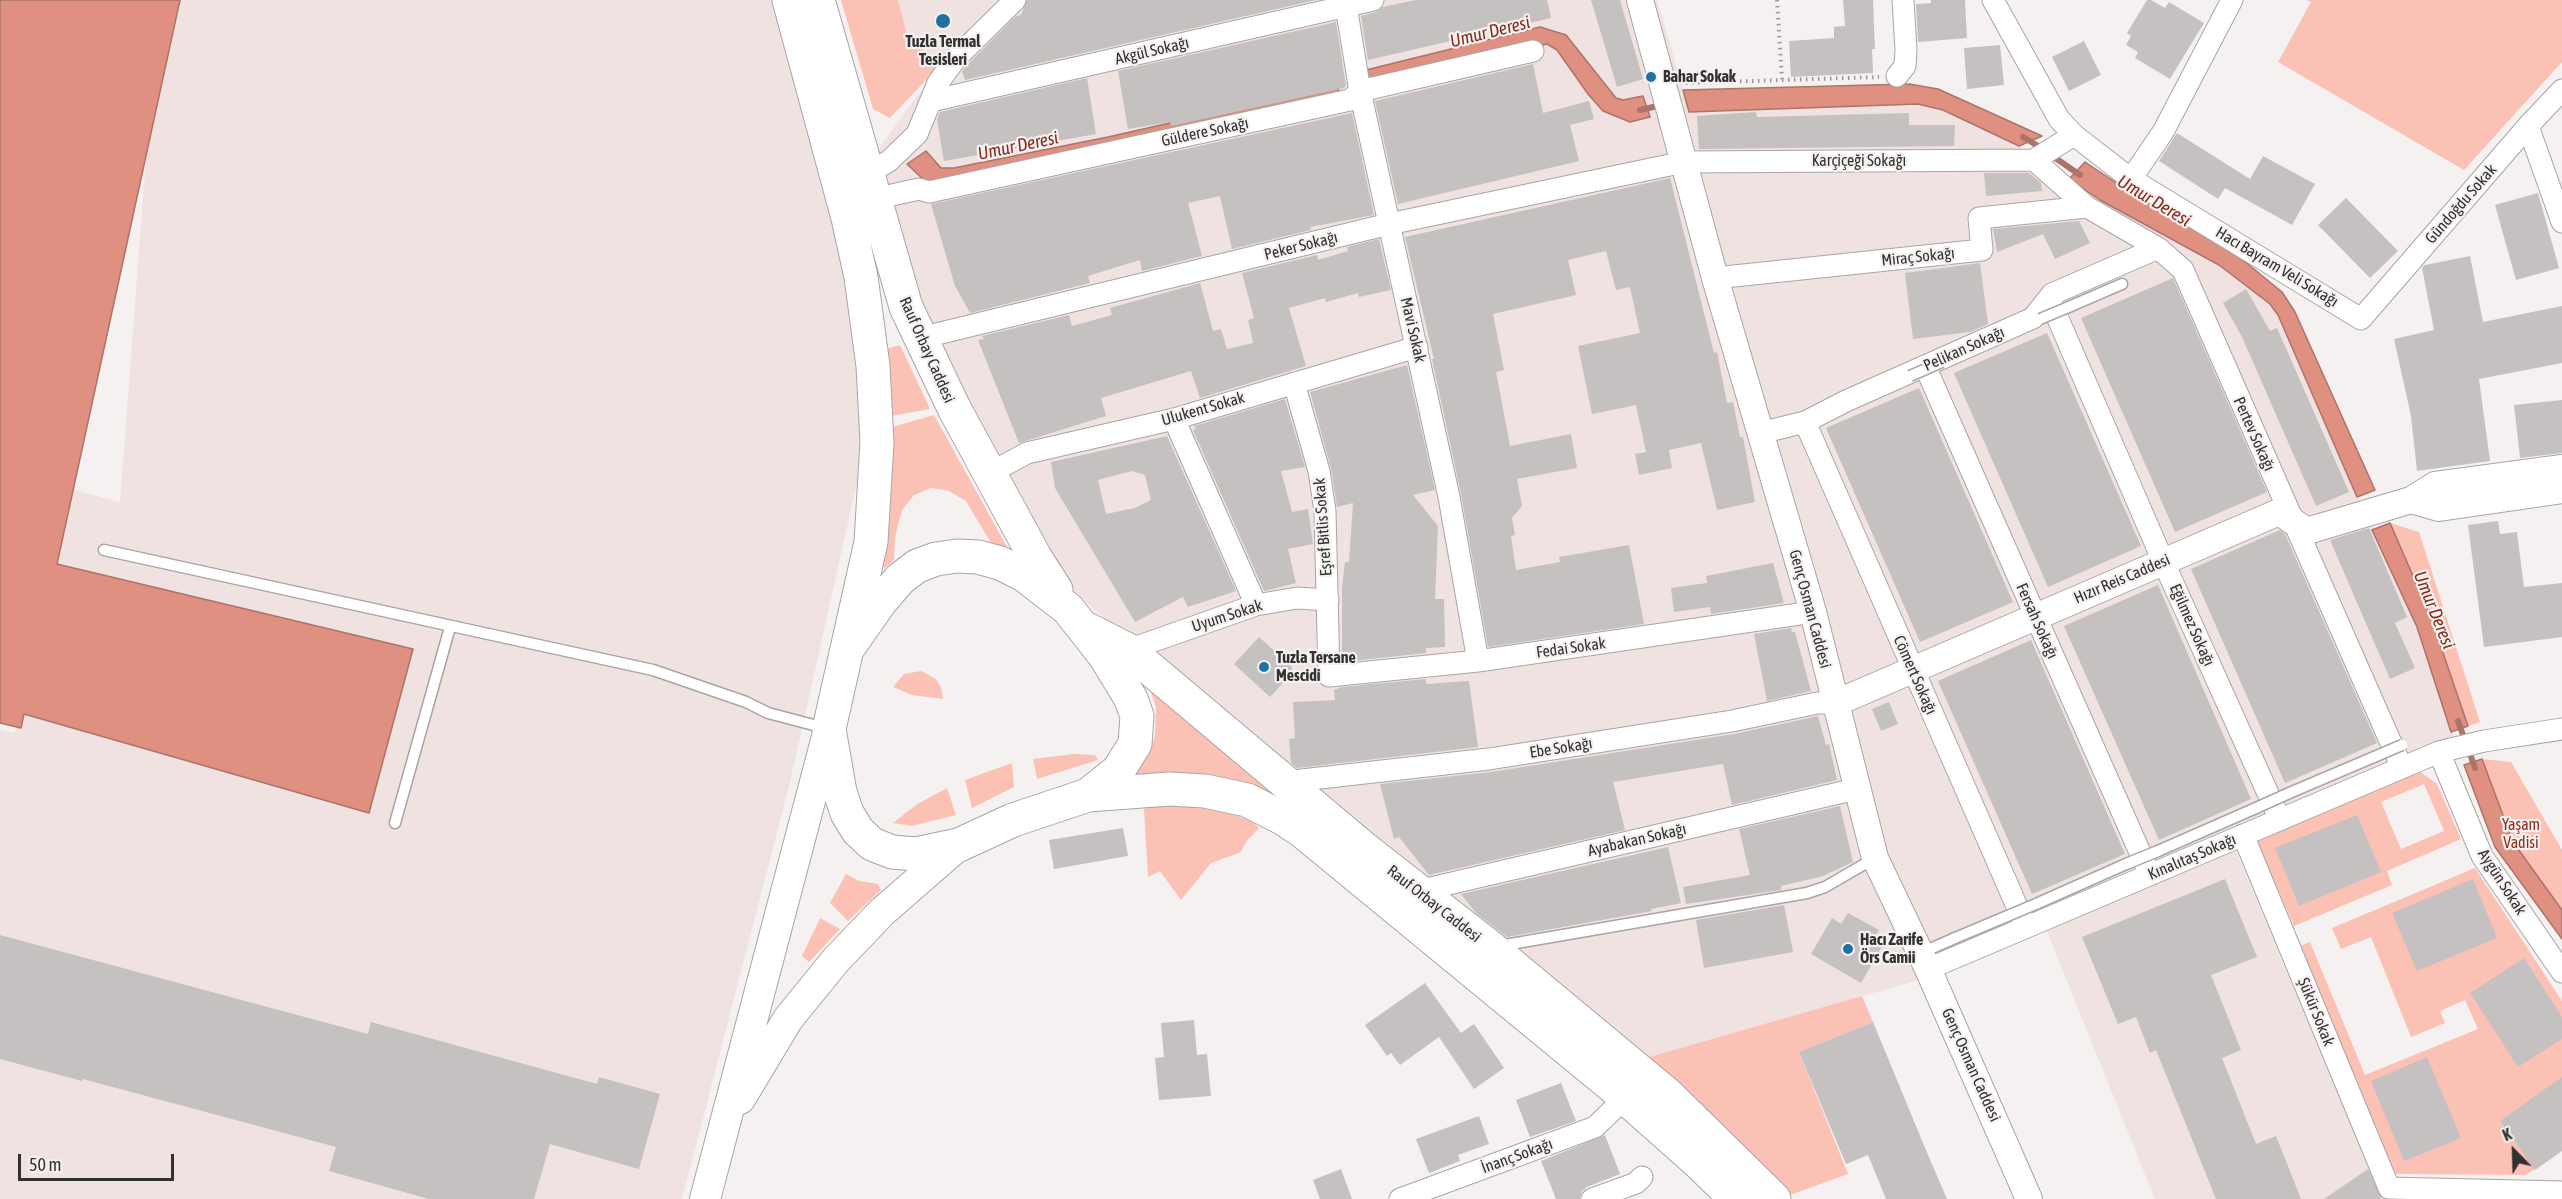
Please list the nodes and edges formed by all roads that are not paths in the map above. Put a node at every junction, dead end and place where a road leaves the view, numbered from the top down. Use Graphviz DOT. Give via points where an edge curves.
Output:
graph roads {
  1 [pos="789,0"];
  2 [pos="818,0"];
  3 [pos="1015,0"];
  4 [pos="1373,0"];
  5 [pos="1640,0"];
  6 [pos="1903,0"];
  7 [pos="1993,0"];
  8 [pos="2232,0"];
  9 [pos="1346,3"];
  10 [pos="1533,51"];
  11 [pos="1897,76"];
  12 [pos="2562,90"];
  13 [pos="1360,91"];
  14 [pos="931,101"];
  15 [pos="2528,126"];
  16 [pos="2067,139"];
  17 [pos="2036,159"];
  18 [pos="1684,162"];
  19 [pos="2131,178"];
  20 [pos="870,187"];
  21 [pos="2087,207"];
  22 [pos="2562,222"];
  23 [pos="1389,224"];
  24 [pos="2158,248"];
  25 [pos="1715,278"];
  26 [pos="2122,284"];
  27 [pos="2049,298"];
  28 [pos="2361,319"];
  29 [pos="920,338"];
  30 [pos="1417,347"];
  31 [pos="1926,368"];
  32 [pos="1293,382"];
  33 [pos="1868,394"];
  34 [pos="1174,418"];
  35 [pos="1805,422"];
  36 [pos="1760,433"];
  37 [pos="2562,468"];
  38 [pos="990,473"];
  39 [pos="2562,490"];
  40 [pos="2411,500"];
  41 [pos="2291,518"];
  42 [pos="104,550"];
  43 [pos="2163,561"];
  44 [pos="1328,600"];
  45 [pos="1256,605"];
  46 [pos="1813,612"];
  47 [pos="2035,616"];
  48 [pos="1074,617"];
  49 [pos="450,627"];
  50 [pos="849,648"];
  51 [pos="1128,650"];
  52 [pos="1478,661"];
  53 [pos="1912,670"];
  54 [pos="2360,672"];
  55 [pos="1329,676"];
  56 [pos="1836,703"];
  57 [pos="829,729"];
  58 [pos="2562,729"];
  59 [pos="2448,749"];
  60 [pos="2402,768"];
  61 [pos="1284,782"];
  62 [pos="1856,789"];
  63 [pos="1088,795"];
  64 [pos="2280,820"];
  65 [pos="395,823"];
  66 [pos="2243,835"];
  67 [pos="959,845"];
  68 [pos="1875,858"];
  69 [pos="2150,875"];
  70 [pos="1418,891"];
  71 [pos="2026,927"];
  72 [pos="1490,947"];
  73 [pos="1924,961"];
  74 [pos="2562,972"];
  75 [pos="1626,1097"];
  76 [pos="722,1130"];
  77 [pos="1642,1177"];
  78 [pos="2562,1192"];
  79 [pos="705,1199"];
  80 [pos="1400,1199"];
  81 [pos="1592,1199"];
  82 [pos="1736,1199"];
  83 [pos="1774,1199"];
  84 [pos="2030,1199"];
  1 -- 50 [label="main road, Rauf Orbay Caddesi" via="848,218 873,366 876,495 871,542"];
  2 -- 20 [label="main road, Rauf Orbay Caddesi"];
  3 -- 14 [label="street" via="956,58"];
  4 -- 9 [label="street, Akgül Sokağı"];
  5 -- 18 [label="street, Genç Osman Caddesi"];
  6 -- 11 [label="street" via="1905,66"];
  7 -- 16 [label="street, Hacı Bayram Veli Sokağı"];
  8 -- 19 [label="street" via="2163,132"];
  9 -- 13 [label="street, Mavi Sokak"];
  9 -- 14 [label="street, Akgül Sokağı"];
  10 -- 13 [label="street, Güldere Sokağı"];
  12 -- 15 [label="street, Gündoğdu Sokak"];
  13 -- 20 [label="street, Güldere Sokağı" via="1350,100 929,192"];
  13 -- 23 [label="street, Mavi Sokak"];
  14 -- 20 [label="street" via="916,134"];
  15 -- 22 [label="street"];
  15 -- 28 [label="street, Gündoğdu Sokak"];
  16 -- 17 [label="street"];
  16 -- 19 [label="street, Hacı Bayram Veli Sokağı"];
  17 -- 18 [label="street, Karçiçeği Sokağı"];
  17 -- 21 [label="street, Pertev Sokağı"];
  18 -- 23 [label="street, Peker Sokağı"];
  18 -- 25 [label="street, Genç Osman Caddesi"];
  19 -- 28 [label="street, Hacı Bayram Veli Sokağı"];
  20 -- 29 [label="main road, Rauf Orbay Caddesi" via="906,307"];
  21 -- 24 [label="street, Pertev Sokağı"];
  21 -- 25 [label="street, Miraç Sokağı" via="1979,218 1982,250"];
  23 -- 29 [label="street, Peker Sokağı"];
  23 -- 30 [label="street, Mavi Sokak"];
  24 -- 27 [label="street, Pelikan Sokağı"];
  24 -- 41 [label="street, Pertev Sokağı" via="2182,270"];
  25 -- 36 [label="street, Genç Osman Caddesi"];
  26 -- 31 [label="lane, bridge"];
  27 -- 31 [label="street, Pelikan Sokağı" via="2033,318"];
  27 -- 43 [label="street, Eğilmez Sokağı"];
  29 -- 38 [label="main road, Rauf Orbay Caddesi"];
  30 -- 32 [label="street, Ulukent Sokak"];
  30 -- 52 [label="street, Mavi Sokak"];
  31 -- 33 [label="lane"];
  31 -- 35 [label="street, Pelikan Sokağı" via="1846,400"];
  31 -- 47 [label="street, Fersah Sokağı"];
  32 -- 34 [label="street, Ulukent Sokak"];
  32 -- 44 [label="street, Eşref Bitlis Sokak" via="1322,490"];
  34 -- 38 [label="street, Ulukent Sokak" via="1027,453"];
  34 -- 45 [label="street"];
  35 -- 36 [label="street, Pelikan Sokağı"];
  35 -- 53 [label="street, Cömert Sokağı"];
  36 -- 46 [label="street, Genç Osman Caddesi"];
  37 -- 40 [label="street, Hızır Reis Caddesi" via="2435,485"];
  38 -- 48 [label="main road, Rauf Orbay Caddesi" via="1035,557"];
  39 -- 40 [label="street" via="2439,508"];
  40 -- 41 [label="street, Hızır Reis Caddesi" via="2307,531"];
  41 -- 43 [label="street, Hızır Reis Caddesi" via="2279,512"];
  41 -- 54 [label="street, Pertev Sokağı"];
  42 -- 49 [label="lane"];
  43 -- 47 [label="street, Hızır Reis Caddesi"];
  43 -- 64 [label="street, Eğilmez Sokağı"];
  44 -- 45 [label="street, Uyum Sokak" via="1297,598"];
  44 -- 55 [label="street, Eşref Bitlis Sokak"];
  45 -- 51 [label="street, Uyum Sokak"];
  46 -- 52 [label="street, Fedai Sokak"];
  46 -- 56 [label="street, Genç Osman Caddesi"];
  47 -- 53 [label="street, Hızır Reis Caddesi"];
  47 -- 69 [label="street, Fersah Sokağı"];
  48 -- 50 [label="main road, Rauf Orbay Caddesi" via="1024,575 1000,563 957,556 917,566 900,579"];
  48 -- 51 [label="main road, Rauf Orbay Caddesi"];
  48 -- 63 [label="main road, Rauf Orbay Caddesi" via="1105,656 1131,699 1138,731 1136,744 1118,771"];
  49 -- 57 [label="lane" via="653,670 768,713"];
  49 -- 65 [label="lane"];
  50 -- 57 [label="main road, Rauf Orbay Caddesi"];
  51 -- 61 [label="main road, Rauf Orbay Caddesi"];
  52 -- 55 [label="street, Fedai Sokak"];
  53 -- 56 [label="street, Hızır Reis Caddesi"];
  53 -- 71 [label="street, Cömert Sokağı"];
  54 -- 60 [label="street, Pertev Sokağı"];
  54 -- 73 [label="lane, bridge" via="2372,680 2402,745 1955,938"];
  56 -- 61 [label="street, Ebe Sokağı" via="1817,703 1732,721 1489,759"];
  56 -- 62 [label="street, Genç Osman Caddesi"];
  57 -- 67 [label="main road, Rauf Orbay Caddesi" via="840,792 858,831 872,844 892,852 916,854"];
  57 -- 76 [label="main road"];
  58 -- 59 [label="street, Kınalıtaş Sokağı"];
  59 -- 60 [label="street, Kınalıtaş Sokağı"];
  59 -- 74 [label="street, Aygün Sokak" via="2482,856"];
  60 -- 64 [label="street, Kınalıtaş Sokağı"];
  61 -- 70 [label="main road, Rauf Orbay Caddesi"];
  62 -- 68 [label="street, Genç Osman Caddesi"];
  62 -- 70 [label="street, Ayabakan Sokağı"];
  63 -- 67 [label="main road, Rauf Orbay Caddesi" via="1013,820"];
  63 -- 75 [label="main road, Rauf Orbay Caddesi" via="1169,789 1205,791 1247,800 1274,813 1302,831"];
  64 -- 66 [label="street, Kınalıtaş Sokağı"];
  66 -- 69 [label="street, Kınalıtaş Sokağı"];
  66 -- 78 [label="street, Şükür Sokak" via="2389,1188"];
  67 -- 76 [label="main road" via="882,912 836,960 788,1019"];
  68 -- 72 [label="lane" via="1807,893"];
  68 -- 73 [label="street, Genç Osman Caddesi"];
  69 -- 71 [label="street, Kınalıtaş Sokağı"];
  70 -- 72 [label="main road, Rauf Orbay Caddesi"];
  71 -- 73 [label="street, Kınalıtaş Sokağı"];
  72 -- 83 [label="main road, Rauf Orbay Caddesi" via="1668,1095"];
  73 -- 84 [label="street, Genç Osman Caddesi"];
  75 -- 80 [label="street, İnanç Sokağı" via="1595,1126"];
  75 -- 82 [label="main road, Rauf Orbay Caddesi"];
  76 -- 79 [label="main road"];
  77 -- 81 [label="street" via="1636,1183"];
}
